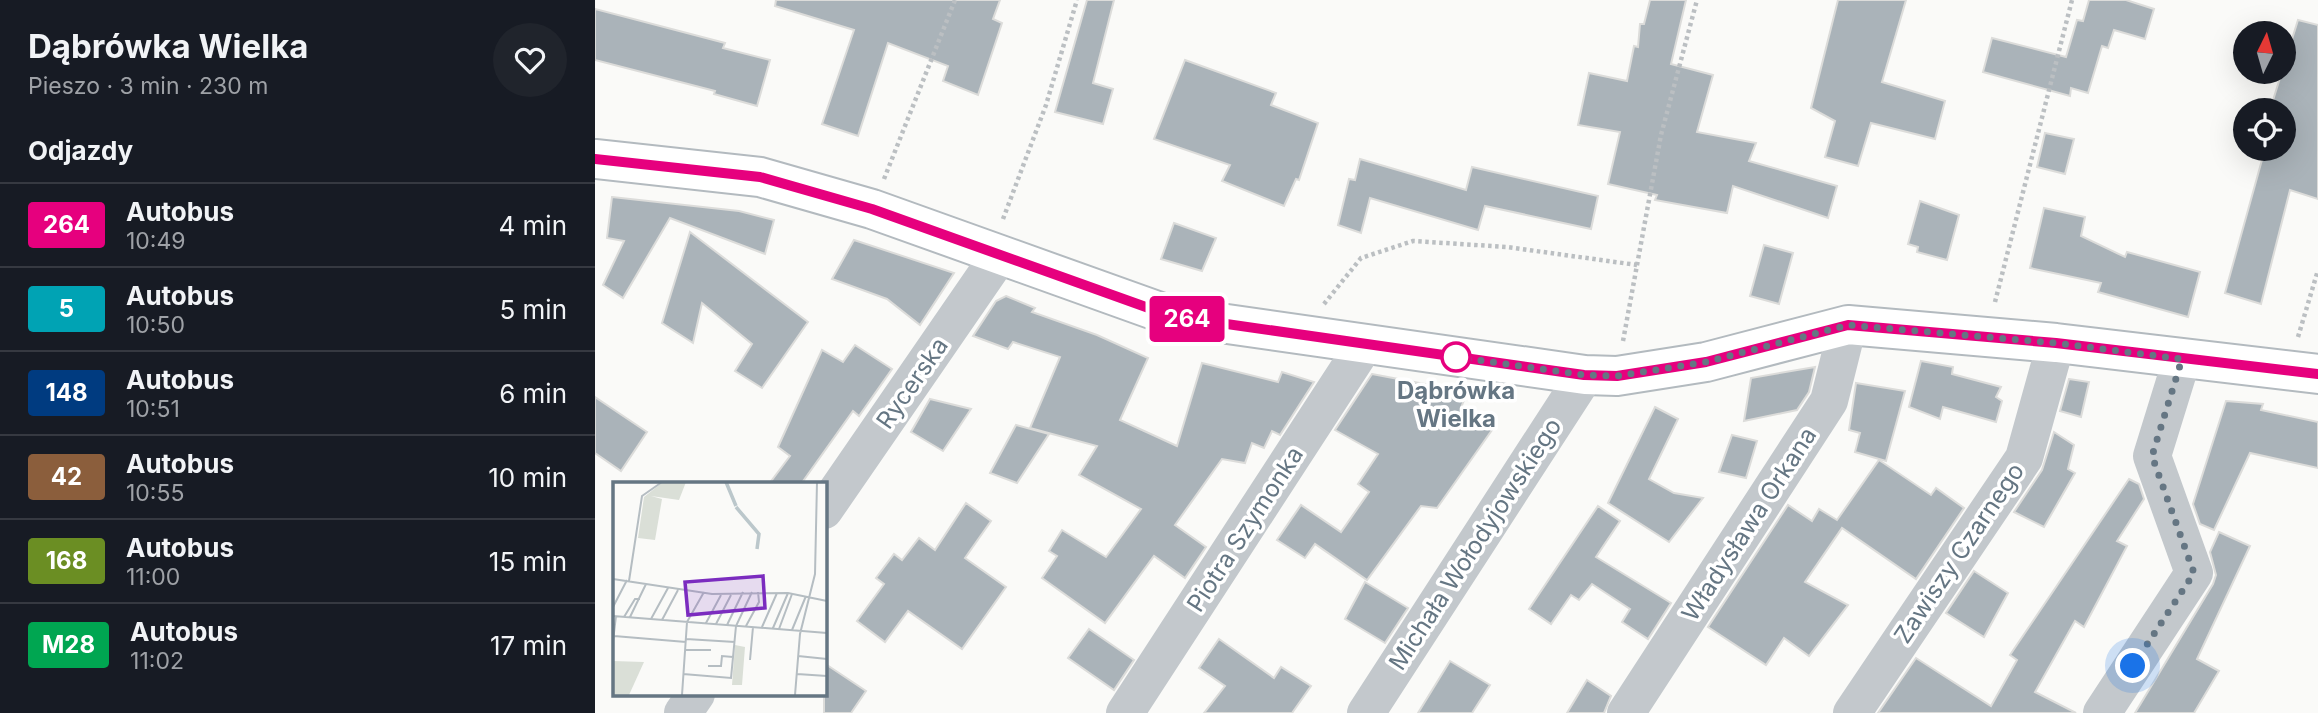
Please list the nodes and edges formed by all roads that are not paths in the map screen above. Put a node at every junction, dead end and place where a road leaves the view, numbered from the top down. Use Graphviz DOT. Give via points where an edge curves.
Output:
graph roads {
  1 [pos="595,159"];
  2 [pos="995,254"];
  3 [pos="1848,325"];
  4 [pos="2056,343"];
  5 [pos="1365,344"];
  6 [pos="2182,359"];
  7 [pos="2303,373"];
  8 [pos="1601,375"];
  9 [pos="826,507"];
  10 [pos="696,696"];
  11 [pos="683,713"];
  12 [pos="1125,713"];
  13 [pos="1366,713"];
  14 [pos="1626,713"];
  15 [pos="1852,713"];
  16 [pos="2102,713"];
  1 -- 2 [label="street" via="760,177 872,209"];
  2 -- 5 [label="street" via="1171,316"];
  2 -- 9 [label="street, Rycerska"];
  3 -- 4 [label="street"];
  3 -- 8 [label="street" via="1706,362"];
  3 -- 14 [label="street, Władysława Orkana" via="1829,401"];
  4 -- 6 [label="street"];
  4 -- 15 [label="street, Zawiszy Czarnego" via="2024,458"];
  5 -- 8 [label="street"];
  5 -- 12 [label="street, Piotra Szymonka"];
  6 -- 7 [label="street"];
  6 -- 16 [label="street" via="2152,456 2194,573"];
  8 -- 13 [label="street, Michała Wołodyjowskiego"];
  10 -- 11 [label="street"];
}
